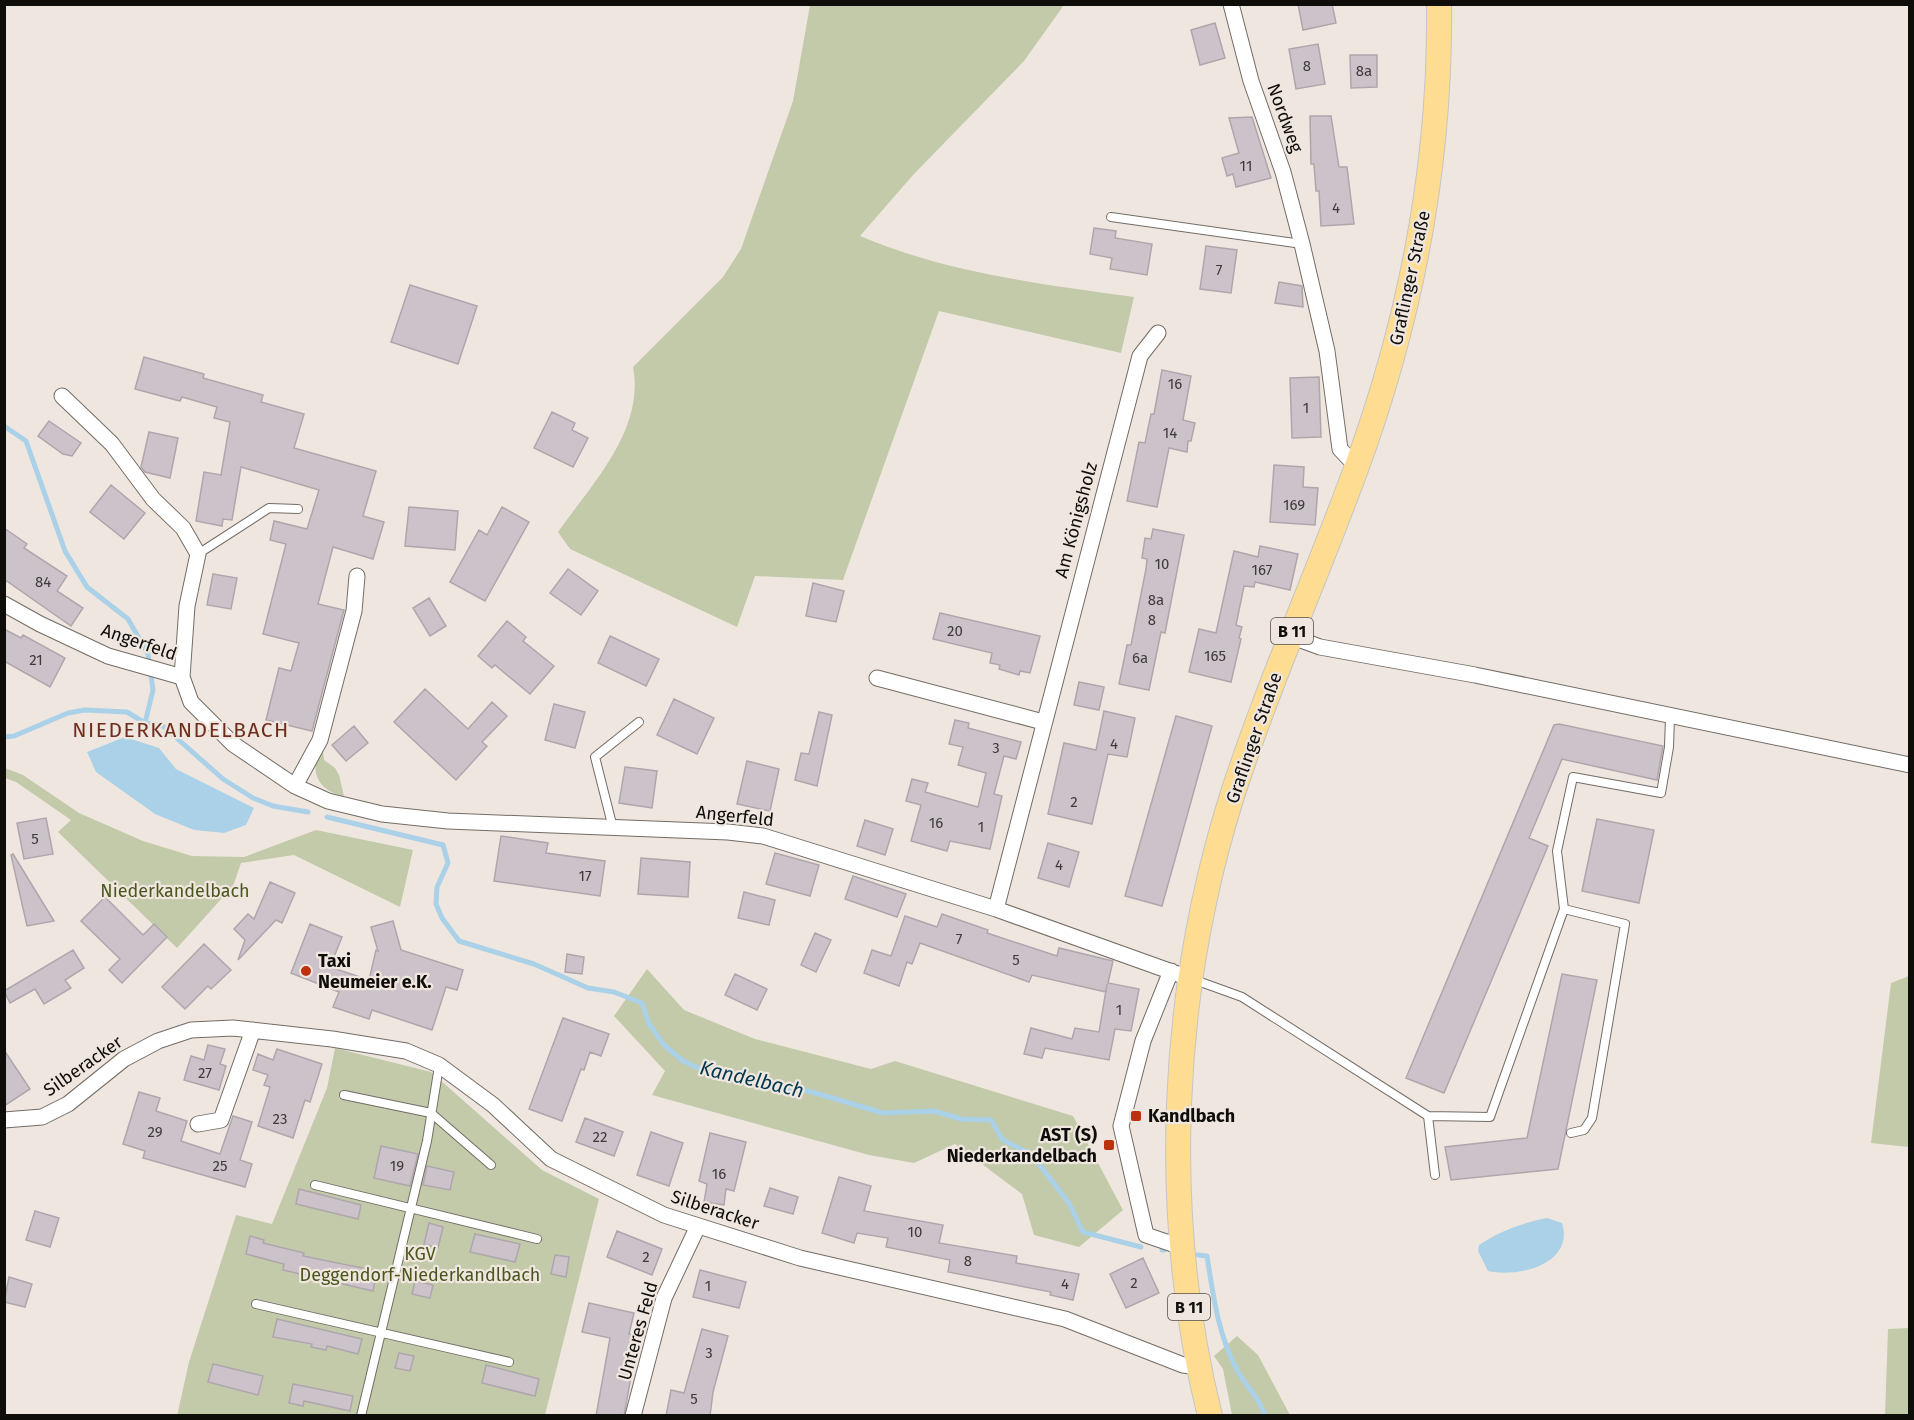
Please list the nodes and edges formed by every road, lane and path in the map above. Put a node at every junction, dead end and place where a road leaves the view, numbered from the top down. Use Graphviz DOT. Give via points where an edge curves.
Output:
graph roads {
  1 [pos="1231,4"];
  2 [pos="1439,4"];
  3 [pos="1111,217"];
  4 [pos="1302,244"];
  5 [pos="1158,333"];
  6 [pos="62,396"];
  7 [pos="1357,467"];
  8 [pos="298,509"];
  9 [pos="198,554"];
  10 [pos="357,576"];
  11 [pos="4,604"];
  12 [pos="1290,636"];
  13 [pos="182,677"];
  14 [pos="877,678"];
  15 [pos="1670,717"];
  16 [pos="639,722"];
  17 [pos="1043,722"];
  18 [pos="1910,765"];
  19 [pos="295,786"];
  20 [pos="613,828"];
  21 [pos="996,909"];
  22 [pos="1564,909"];
  23 [pos="1180,975"];
  24 [pos="253,1030"];
  25 [pos="440,1065"];
  26 [pos="344,1095"];
  27 [pos="431,1113"];
  28 [pos="1428,1116"];
  29 [pos="4,1119"];
  30 [pos="198,1124"];
  31 [pos="1571,1133"];
  32 [pos="491,1165"];
  33 [pos="1436,1175"];
  34 [pos="315,1185"];
  35 [pos="410,1208"];
  36 [pos="698,1226"];
  37 [pos="537,1239"];
  38 [pos="1180,1247"];
  39 [pos="256,1304"];
  40 [pos="380,1332"];
  41 [pos="509,1362"];
  42 [pos="1198,1367"];
  43 [pos="361,1416"];
  44 [pos="633,1416"];
  45 [pos="1210,1416"];
  1 -- 4 [label="street, Nordweg"];
  2 -- 7 [label="main road, Graflinger Straße / B 11" via="1438,80 1423,227 1397,342"];
  3 -- 4 [label="lane"];
  4 -- 7 [label="street, Nordweg" via="1328,351 1340,449"];
  5 -- 17 [label="street, Am Königsholz" via="1140,356"];
  6 -- 9 [label="street" via="112,444 153,499 183,528"];
  7 -- 12 [label="main road, Graflinger Straße / B 11"];
  8 -- 9 [label="lane" via="269,508"];
  9 -- 13 [label="street" via="187,606"];
  10 -- 19 [label="street" via="354,611 320,740"];
  11 -- 13 [label="street, Angerfeld" via="108,656"];
  12 -- 15 [label="street" via="1320,647"];
  12 -- 23 [label="main road, Graflinger Straße / B 11" via="1232,796"];
  13 -- 19 [label="street, Angerfeld" via="191,702 233,744"];
  14 -- 17 [label="street"];
  15 -- 18 [label="street"];
  15 -- 22 [label="lane" via="1661,793 1573,777 1557,851"];
  16 -- 20 [label="lane" via="595,757"];
  17 -- 21 [label="street, Am Königsholz"];
  19 -- 20 [label="street, Angerfeld" via="328,801 382,814"];
  20 -- 21 [label="street, Angerfeld" via="763,836"];
  21 -- 23 [label="street, Angerfeld"];
  22 -- 28 [label="lane" via="1490,1117"];
  22 -- 31 [label="lane" via="1625,924 1592,1118 1584,1130"];
  23 -- 28 [label="lane" via="1242,997"];
  23 -- 38 [label="main road, Graflinger Straße / B 11"];
  23 -- 38 [label="street" via="1143,1041 1121,1125 1146,1235"];
  24 -- 25 [label="street, Silberacker" via="406,1051"];
  24 -- 29 [label="street, Silberacker" via="191,1030 158,1041 124,1059 68,1104 42,1117"];
  24 -- 30 [label="street" via="221,1120"];
  25 -- 27 [label="lane"];
  25 -- 36 [label="street, Silberacker" via="492,1105 551,1159 664,1215"];
  26 -- 27 [label="lane"];
  27 -- 32 [label="lane"];
  27 -- 35 [label="lane"];
  28 -- 33 [label="lane"];
  34 -- 35 [label="lane"];
  35 -- 37 [label="lane"];
  35 -- 40 [label="lane"];
  36 -- 42 [label="street, Silberacker" via="800,1258 1065,1319 1183,1365"];
  36 -- 44 [label="street, Unteres Feld" via="664,1298"];
  38 -- 42 [label="main road, Graflinger Straße / B 11"];
  39 -- 40 [label="lane"];
  40 -- 41 [label="lane"];
  40 -- 43 [label="lane"];
  42 -- 45 [label="main road, Graflinger Straße / B 11"];
}
